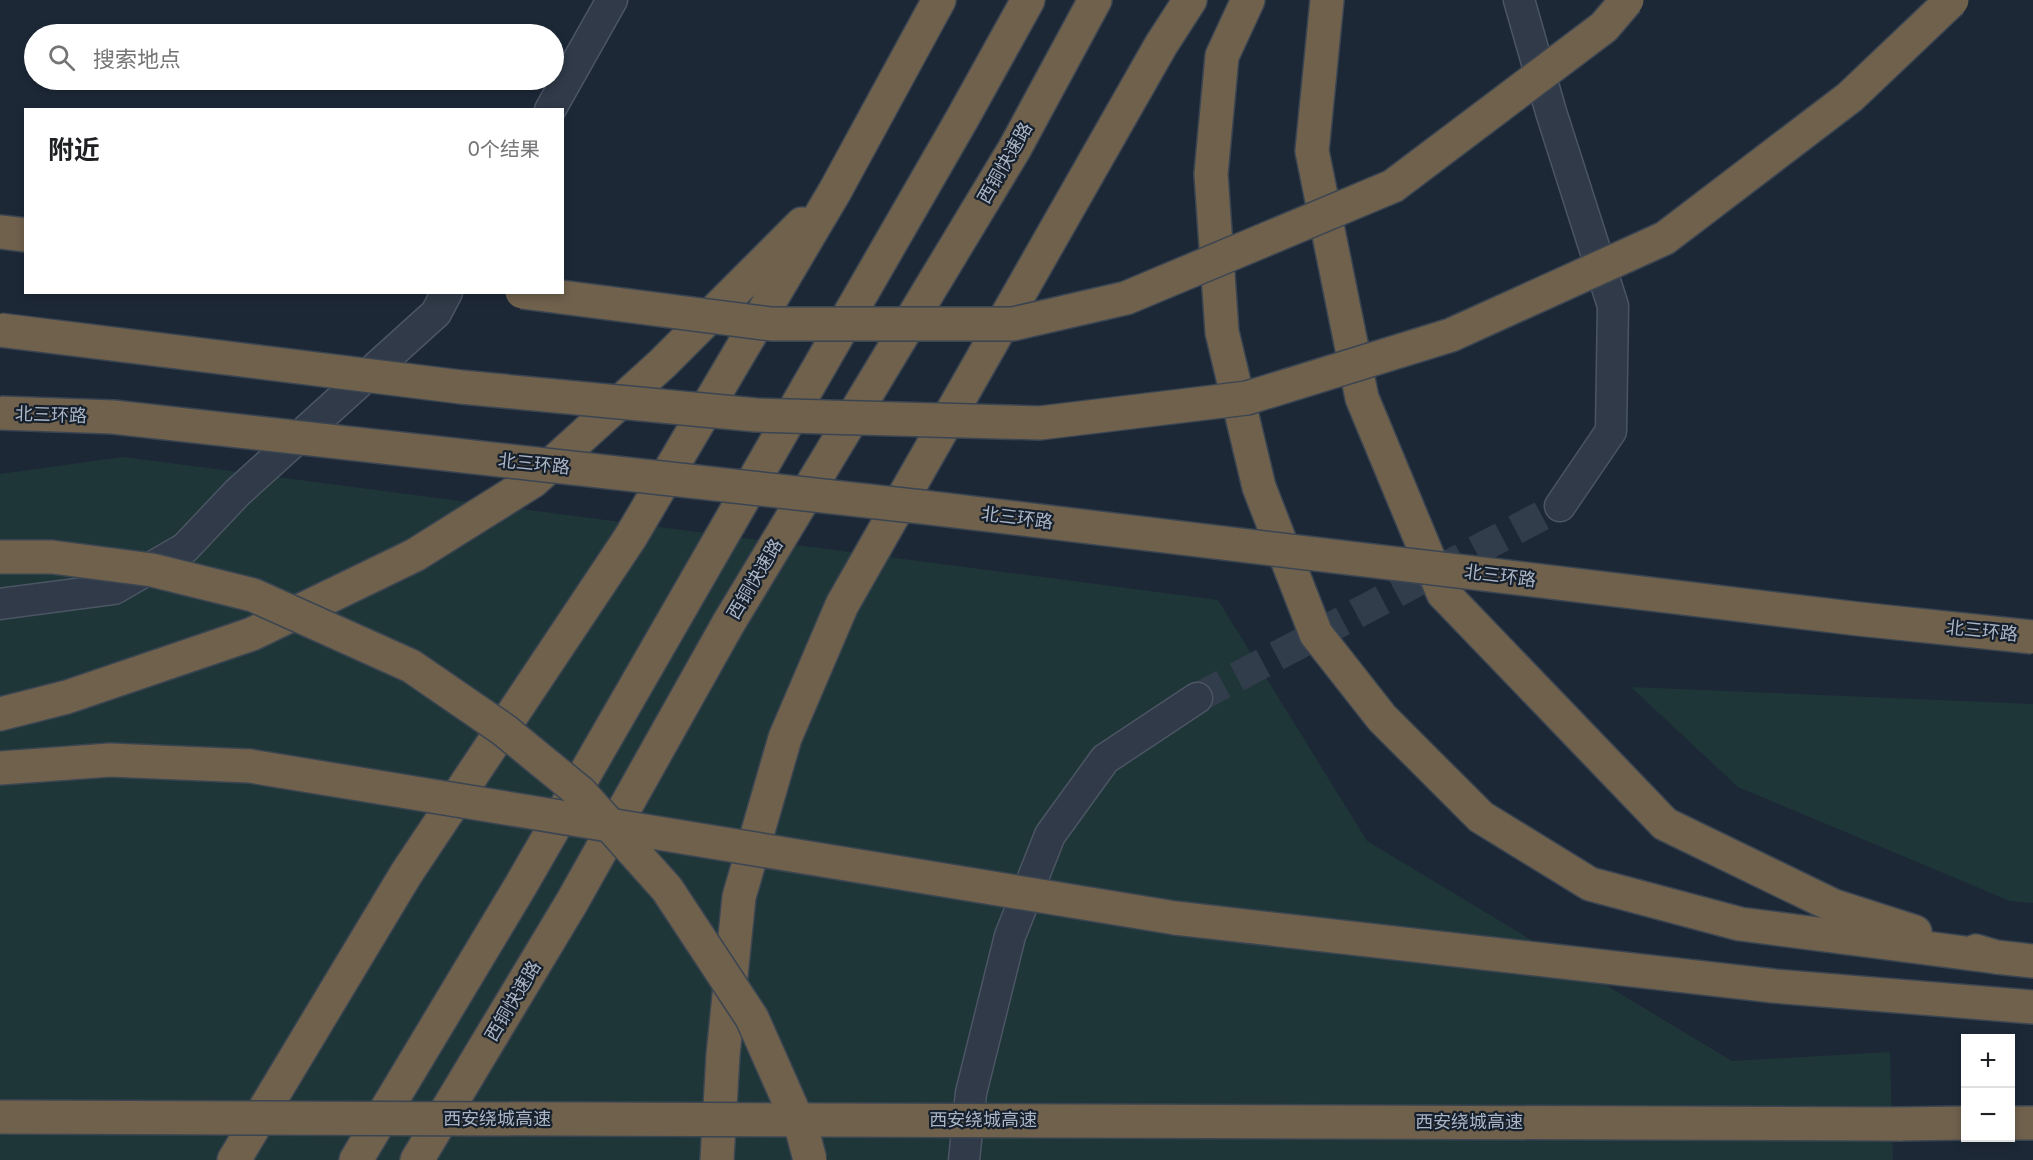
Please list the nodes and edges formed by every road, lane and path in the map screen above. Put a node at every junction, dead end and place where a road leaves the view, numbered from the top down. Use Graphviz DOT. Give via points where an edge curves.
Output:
graph roads {
  1 [pos="612,0"];
  2 [pos="939,0"];
  3 [pos="1028,0"];
  4 [pos="1095,0"];
  5 [pos="1190,0"];
  6 [pos="1248,0"];
  7 [pos="1327,0"];
  8 [pos="1519,0"];
  9 [pos="1627,0"];
  10 [pos="1952,0"];
  11 [pos="564,85"];
  12 [pos="561,90"];
  13 [pos="551,108"];
  14 [pos="836,191"];
  15 [pos="0,232"];
  16 [pos="24,236"];
  17 [pos="446,294"];
  18 [pos="538,294"];
  19 [pos="0,330"];
  20 [pos="0,413"];
  21 [pos="1560,506"];
  22 [pos="0,557"];
  23 [pos="0,604"];
  24 [pos="2033,637"];
  25 [pos="1197,698"];
  26 [pos="0,714"];
  27 [pos="0,768"];
  28 [pos="1996,957"];
  29 [pos="2033,961"];
  30 [pos="2033,1008"];
  31 [pos="0,1117"];
  32 [pos="2015,1123"];
  33 [pos="2033,1123"];
  34 [pos="1961,1124"];
  35 [pos="234,1160"];
  36 [pos="356,1160"];
  37 [pos="417,1160"];
  38 [pos="717,1160"];
  39 [pos="810,1160"];
  40 [pos="964,1160"];
  1 -- 11 [label="street"];
  2 -- 14 [label="highway"];
  3 -- 36 [label="highway" via="539,854"];
  4 -- 37 [label="highway, 西铜快速路" via="1015,148 728,624 572,902"];
  5 -- 38 [label="highway" via="842,605 785,738 739,897"];
  6 -- 28 [label="highway" via="1222,56 1211,174 1222,332 1259,487 1316,634 1382,718 1481,818 1590,884 1740,924"];
  7 -- 28 [label="highway" via="1312,151 1362,398 1443,593 1665,824 1834,906"];
  8 -- 21 [label="street" via="1613,306 1611,431"];
  9 -- 18 [label="highway, bridge" via="1604,27 1393,186 1126,298 1013,324 771,324"];
  10 -- 19 [label="highway, bridge" via="1850,97 1665,238 1451,335 1247,398 1040,423 756,416 461,387"];
  12 -- 13 [label="street"];
  14 -- 26 [label="highway" via="663,363 533,481 415,555 252,634 67,697"];
  14 -- 35 [label="highway" via="630,538 406,873"];
  15 -- 16 [label="highway"];
  17 -- 23 [label="street" via="436,313 237,493 185,548 114,589"];
  20 -- 24 [label="highway, 北三环路, bridge" via="113,417 934,508"];
  22 -- 39 [label="highway, bridge" via="52,557 152,570 253,595 411,666 504,730 581,793 667,888 752,1018 803,1133"];
  25 -- 40 [label="street" via="1105,759 1050,835 1010,936 970,1093"];
  27 -- 30 [label="highway, bridge" via="110,760 250,766 1175,918 1774,986"];
  28 -- 29 [label="highway"];
  31 -- 34 [label="highway, 西安绕城高速, bridge"];
  32 -- 33 [label="highway"];
}
